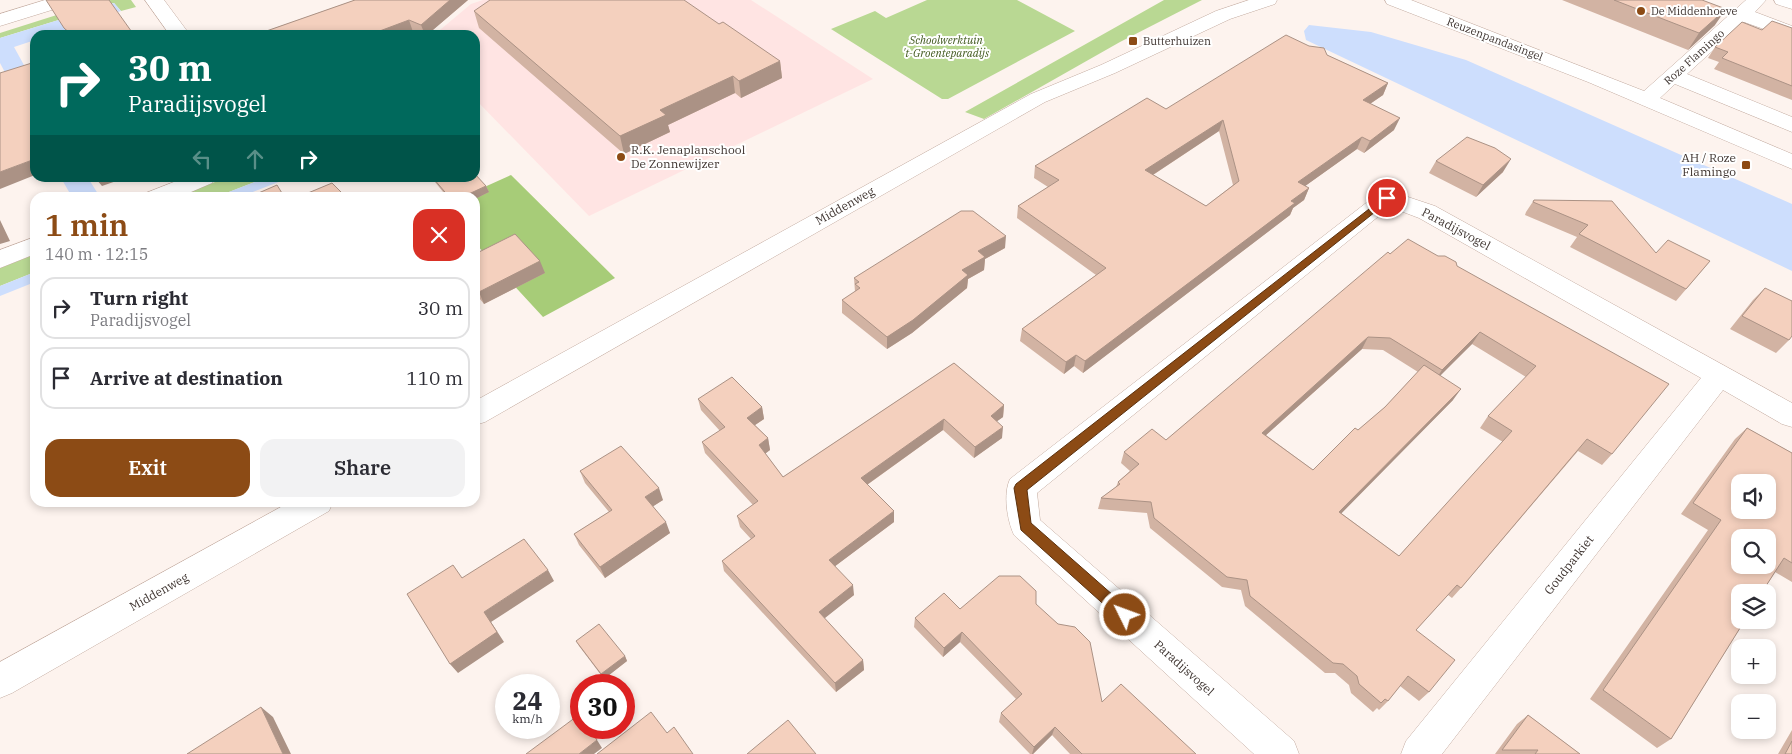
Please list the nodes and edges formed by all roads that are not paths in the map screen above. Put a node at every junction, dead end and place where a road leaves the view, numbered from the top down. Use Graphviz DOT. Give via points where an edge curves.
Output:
graph roads {
  1 [pos="64,0"];
  2 [pos="154,0"];
  3 [pos="1244,0"];
  4 [pos="1268,0"];
  5 [pos="1394,0"];
  6 [pos="1430,0"];
  7 [pos="1756,0"];
  8 [pos="1783,0"];
  9 [pos="1792,3"];
  10 [pos="1742,14"];
  11 [pos="1223,15"];
  12 [pos="1,17"];
  13 [pos="176,30"];
  14 [pos="1792,33"];
  15 [pos="1673,76"];
  16 [pos="1595,78"];
  17 [pos="1646,100"];
  18 [pos="1792,125"];
  19 [pos="1792,162"];
  20 [pos="194,182"];
  21 [pos="169,192"];
  22 [pos="30,247"];
  23 [pos="0,259"];
  24 [pos="1718,376"];
  25 [pos="480,411"];
  26 [pos="1792,416"];
  27 [pos="309,507"];
  28 [pos="0,681"];
  29 [pos="1281,754"];
  30 [pos="1419,754"];
  1 -- 12 [label="street"];
  2 -- 13 [label="street"];
  3 -- 11 [label="street, Middenweg"];
  4 -- 11 [label="street, Middenweg"];
  5 -- 16 [label="street, Reuzenpandasingel"];
  6 -- 16 [label="street, Reuzenpandasingel"];
  7 -- 10 [label="street, Roze Flamingo"];
  8 -- 9 [label="street"];
  10 -- 14 [label="street"];
  10 -- 15 [label="street, Roze Flamingo"];
  11 -- 25 [label="street, Middenweg" via="1038,98"];
  15 -- 17 [label="street, Roze Flamingo"];
  15 -- 18 [label="street"];
  16 -- 17 [label="street, Reuzenpandasingel"];
  17 -- 19 [label="street, Reuzenpandasingel"];
  20 -- 21 [label="street"];
  22 -- 23 [label="street"];
  24 -- 26 [label="street, Paradijsvogel"];
  24 -- 29 [label="street, Paradijsvogel" via="1427,212 1387,198 1020,488 1025,526"];
  24 -- 30 [label="street, Goudparkiet"];
  27 -- 28 [label="street, Middenweg"];
}
